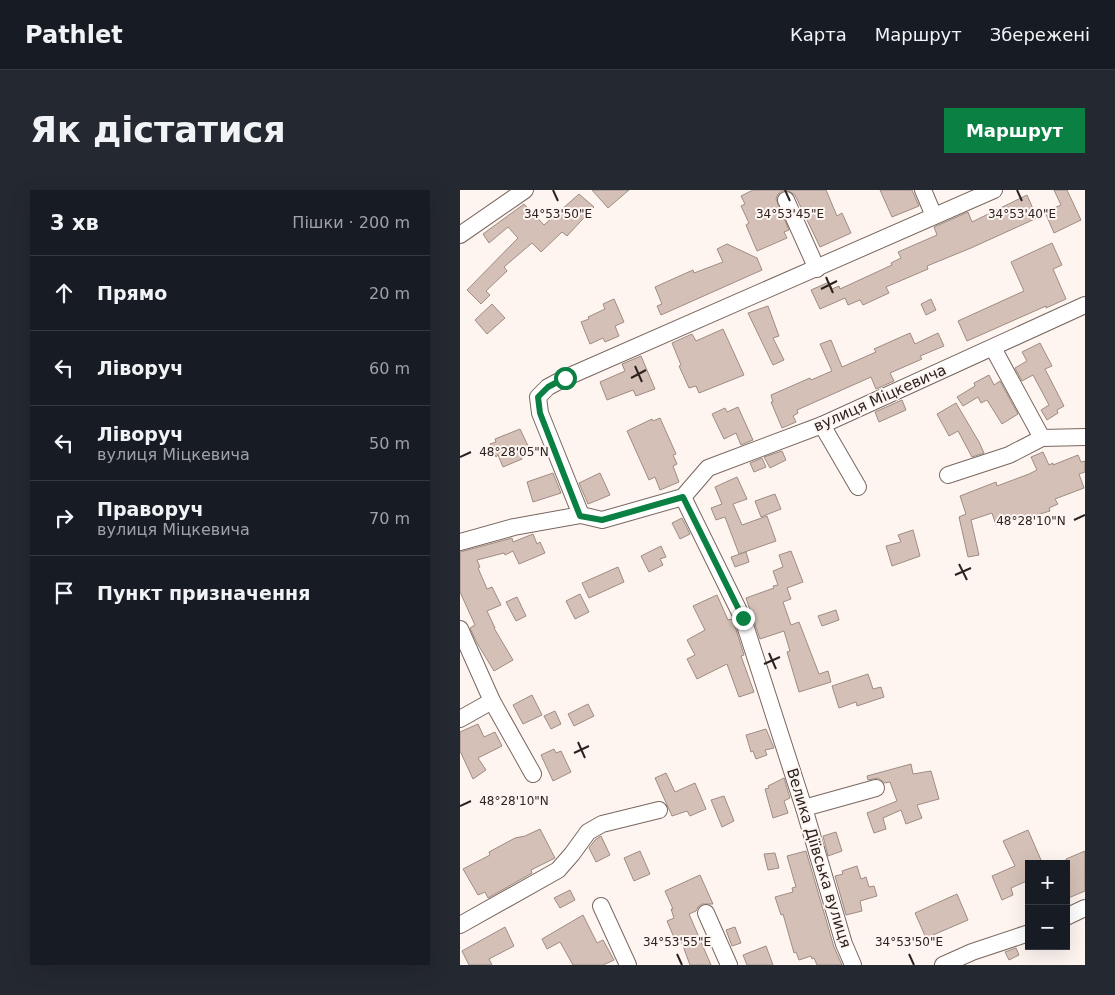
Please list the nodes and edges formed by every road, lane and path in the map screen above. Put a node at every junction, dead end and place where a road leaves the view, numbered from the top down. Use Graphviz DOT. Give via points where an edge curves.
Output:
graph roads {
  1 [pos="525,190"];
  2 [pos="923,190"];
  3 [pos="994,190"];
  4 [pos="786,200"];
  5 [pos="934,216"];
  6 [pos="460,236"];
  7 [pos="817,269"];
  8 [pos="1085,305"];
  9 [pos="993,348"];
  10 [pos="822,425"];
  11 [pos="1085,437"];
  12 [pos="1042,438"];
  13 [pos="948,475"];
  14 [pos="858,487"];
  15 [pos="683,497"];
  16 [pos="580,516"];
  17 [pos="460,542"];
  18 [pos="460,629"];
  19 [pos="492,701"];
  20 [pos="460,719"];
  21 [pos="533,774"];
  22 [pos="876,788"];
  23 [pos="804,808"];
  24 [pos="659,810"];
  25 [pos="601,906"];
  26 [pos="1085,908"];
  27 [pos="706,913"];
  28 [pos="1070,915"];
  29 [pos="460,925"];
  30 [pos="1025,934"];
  31 [pos="628,965"];
  32 [pos="728,965"];
  33 [pos="853,965"];
  34 [pos="943,965"];
  1 -- 6 [label="street"];
  2 -- 5 [label="street"];
  3 -- 5 [label="street"];
  4 -- 7 [label="street"];
  5 -- 7 [label="street"];
  7 -- 16 [label="street" via="565,378 538,397 540,413"];
  8 -- 9 [label="street, вулиця Міцкевича"];
  9 -- 10 [label="street, вулиця Міцкевича"];
  9 -- 12 [label="street"];
  10 -- 14 [label="street"];
  10 -- 15 [label="street, вулиця Міцкевича" via="708,468"];
  11 -- 12 [label="street"];
  12 -- 13 [label="street" via="1009,455"];
  15 -- 16 [label="street" via="602,520"];
  15 -- 23 [label="street, Велика Діївська вулиця" via="743,618"];
  16 -- 17 [label="street" via="514,527"];
  18 -- 19 [label="street"];
  19 -- 20 [label="street"];
  19 -- 21 [label="street"];
  22 -- 23 [label="street"];
  23 -- 33 [label="street, Велика Діївська вулиця"];
  24 -- 29 [label="street" via="602,824 588,832 558,870"];
  25 -- 31 [label="street"];
  26 -- 28 [label="street"];
  27 -- 32 [label="street"];
  30 -- 34 [label="street"];
}
